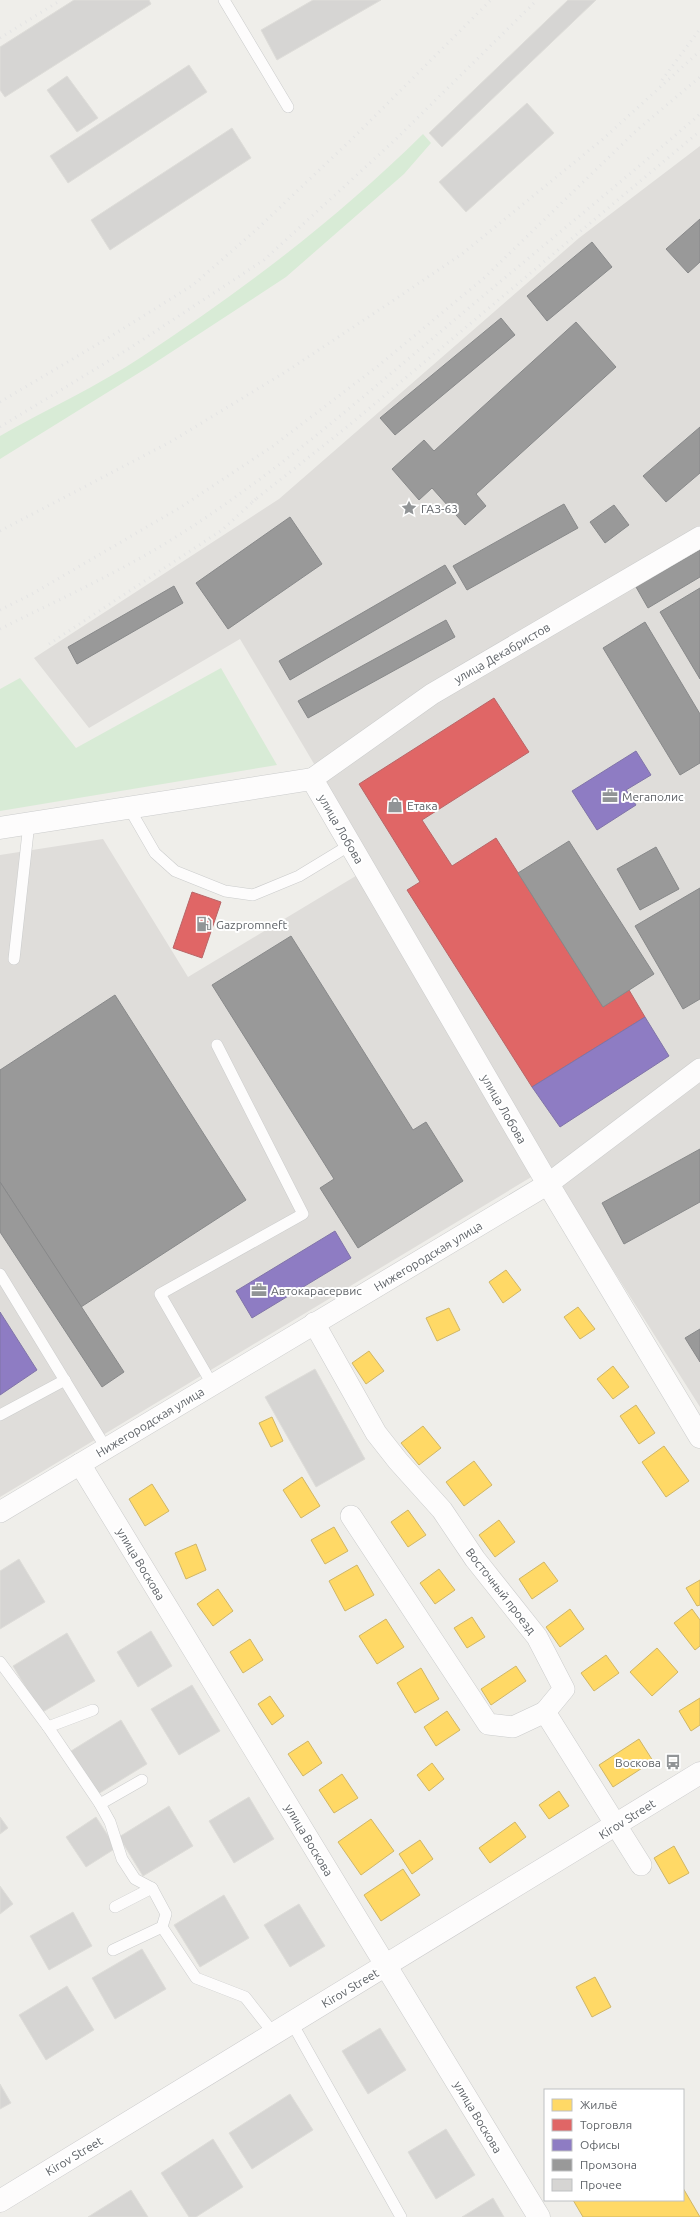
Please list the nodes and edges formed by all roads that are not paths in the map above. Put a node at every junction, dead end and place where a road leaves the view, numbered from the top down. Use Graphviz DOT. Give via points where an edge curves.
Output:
graph roads {
  1 [pos="224,0"];
  2 [pos="288,107"];
  3 [pos="700,537"];
  4 [pos="312,779"];
  5 [pos="129,808"];
  6 [pos="29,823"];
  7 [pos="0,828"];
  8 [pos="350,845"];
  9 [pos="14,959"];
  10 [pos="217,1045"];
  11 [pos="700,1069"];
  12 [pos="548,1184"];
  13 [pos="0,1274"];
  14 [pos="314,1323"];
  15 [pos="65,1380"];
  16 [pos="212,1384"];
  17 [pos="0,1415"];
  18 [pos="700,1437"];
  19 [pos="106,1448"];
  20 [pos="80,1464"];
  21 [pos="0,1512"];
  22 [pos="351,1516"];
  23 [pos="0,1662"];
  24 [pos="93,1710"];
  25 [pos="545,1712"];
  26 [pos="48,1727"];
  27 [pos="700,1773"];
  28 [pos="142,1780"];
  29 [pos="100,1804"];
  30 [pos="617,1825"];
  31 [pos="641,1865"];
  32 [pos="152,1888"];
  33 [pos="114,1907"];
  34 [pos="162,1927"];
  35 [pos="113,1950"];
  36 [pos="386,1966"];
  37 [pos="283,2029"];
  38 [pos="0,2201"];
  39 [pos="401,2217"];
  40 [pos="539,2217"];
  1 -- 2 [label="lane"];
  3 -- 4 [label="street, улица Декабристов" via="432,694"];
  4 -- 5 [label="street"];
  4 -- 8 [label="street, улица Лобова"];
  5 -- 6 [label="street"];
  5 -- 8 [label="lane" via="155,853 175,871 225,891 253,895 299,876"];
  6 -- 7 [label="street"];
  6 -- 9 [label="lane"];
  8 -- 12 [label="street, улица Лобова"];
  10 -- 16 [label="lane" via="303,1214 160,1294"];
  11 -- 12 [label="street, Нижегородская улица"];
  12 -- 14 [label="street, Нижегородская улица"];
  12 -- 18 [label="street, улица Лобова"];
  13 -- 15 [label="lane"];
  14 -- 16 [label="street, Нижегородская улица"];
  14 -- 25 [label="street, Восточный проезд" via="376,1433 442,1510 476,1559 537,1637 564,1689"];
  15 -- 17 [label="lane"];
  15 -- 19 [label="lane"];
  16 -- 19 [label="street, Нижегородская улица"];
  19 -- 20 [label="street, Нижегородская улица"];
  20 -- 21 [label="street, Нижегородская улица"];
  20 -- 36 [label="street, улица Воскова"];
  22 -- 25 [label="street" via="488,1724 513,1727"];
  23 -- 26 [label="lane"];
  24 -- 26 [label="lane"];
  25 -- 30 [label="street"];
  26 -- 29 [label="lane"];
  27 -- 30 [label="street, Kirov Street"];
  28 -- 29 [label="lane"];
  29 -- 32 [label="lane" via="110,1822 122,1859 135,1879"];
  30 -- 31 [label="street"];
  30 -- 36 [label="street, Kirov Street"];
  32 -- 33 [label="lane"];
  32 -- 34 [label="lane" via="166,1914"];
  34 -- 35 [label="lane"];
  34 -- 37 [label="lane" via="196,1978 244,1997"];
  36 -- 37 [label="street, Kirov Street"];
  36 -- 40 [label="street, улица Воскова"];
  37 -- 38 [label="street, Kirov Street"];
  37 -- 39 [label="lane"];
}
